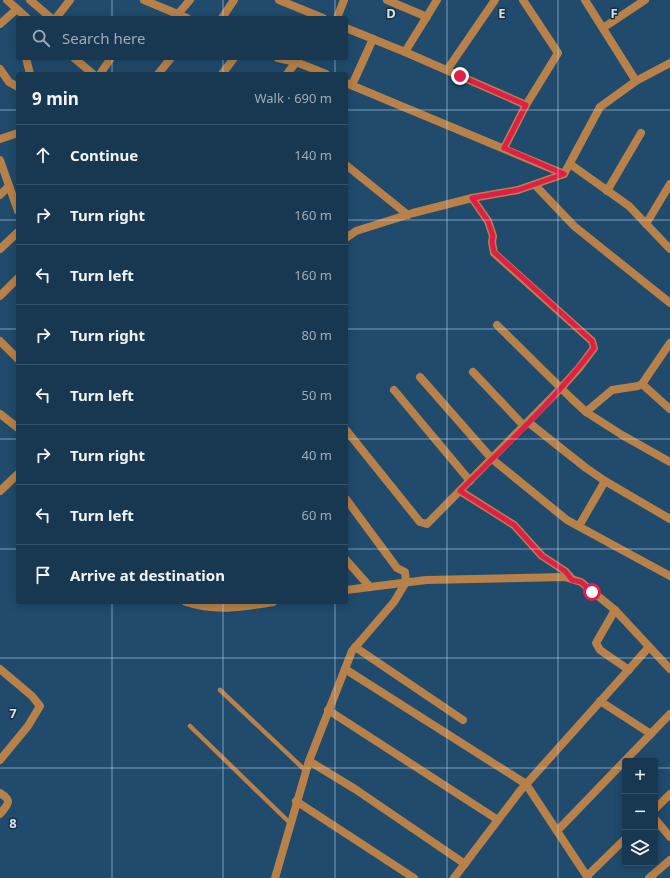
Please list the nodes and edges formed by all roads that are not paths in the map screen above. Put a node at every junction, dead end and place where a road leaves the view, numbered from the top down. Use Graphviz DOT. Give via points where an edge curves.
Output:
graph roads {
  1 [pos="7,0"];
  2 [pos="30,0"];
  3 [pos="70,0"];
  4 [pos="144,0"];
  5 [pos="190,0"];
  6 [pos="234,0"];
  7 [pos="279,0"];
  8 [pos="344,0"];
  9 [pos="387,0"];
  10 [pos="437,0"];
  11 [pos="495,0"];
  12 [pos="522,0"];
  13 [pos="585,0"];
  14 [pos="645,0"];
  15 [pos="178,14"];
  16 [pos="22,15"];
  17 [pos="49,16"];
  18 [pos="58,16"];
  19 [pos="182,16"];
  20 [pos="223,16"];
  21 [pos="318,16"];
  22 [pos="338,16"];
  23 [pos="16,17"];
  24 [pos="427,17"];
  25 [pos="0,24"];
  26 [pos="603,28"];
  27 [pos="348,29"];
  28 [pos="373,38"];
  29 [pos="404,52"];
  30 [pos="26,60"];
  31 [pos="76,60"];
  32 [pos="110,60"];
  33 [pos="169,60"];
  34 [pos="232,60"];
  35 [pos="287,60"];
  36 [pos="292,60"];
  37 [pos="296,62"];
  38 [pos="670,63"];
  39 [pos="0,69"];
  40 [pos="447,70"];
  41 [pos="30,72"];
  42 [pos="91,72"];
  43 [pos="101,72"];
  44 [pos="160,72"];
  45 [pos="224,72"];
  46 [pos="288,72"];
  47 [pos="321,72"];
  48 [pos="636,81"];
  49 [pos="349,84"];
  50 [pos="16,86"];
  51 [pos="526,105"];
  52 [pos="641,133"];
  53 [pos="16,134"];
  54 [pos="0,139"];
  55 [pos="504,148"];
  56 [pos="0,160"];
  57 [pos="570,164"];
  58 [pos="348,167"];
  59 [pos="564,174"];
  60 [pos="535,184"];
  61 [pos="670,184"];
  62 [pos="9,186"];
  63 [pos="608,191"];
  64 [pos="0,195"];
  65 [pos="472,198"];
  66 [pos="16,205"];
  67 [pos="408,215"];
  68 [pos="646,224"];
  69 [pos="16,234"];
  70 [pos="348,237"];
  71 [pos="0,249"];
  72 [pos="670,249"];
  73 [pos="16,280"];
  74 [pos="0,296"];
  75 [pos="670,303"];
  76 [pos="497,325"];
  77 [pos="0,341"];
  78 [pos="670,343"];
  79 [pos="16,357"];
  80 [pos="473,372"];
  81 [pos="420,377"];
  82 [pos="642,384"];
  83 [pos="561,388"];
  84 [pos="394,390"];
  85 [pos="670,409"];
  86 [pos="586,412"];
  87 [pos="0,414"];
  88 [pos="526,424"];
  89 [pos="16,426"];
  90 [pos="348,432"];
  91 [pos="492,459"];
  92 [pos="670,462"];
  93 [pos="16,476"];
  94 [pos="470,481"];
  95 [pos="605,481"];
  96 [pos="0,491"];
  97 [pos="460,491"];
  98 [pos="348,501"];
  99 [pos="670,519"];
  100 [pos="579,526"];
  101 [pos="348,562"];
  102 [pos="670,576"];
  103 [pos="572,580"];
  104 [pos="406,582"];
  105 [pos="370,587"];
  106 [pos="348,590"];
  107 [pos="191,604"];
  108 [pos="261,604"];
  109 [pos="615,610"];
  110 [pos="355,647"];
  111 [pos="649,647"];
  112 [pos="0,669"];
  113 [pos="345,669"];
  114 [pos="670,669"];
  115 [pos="628,670"];
  116 [pos="220,690"];
  117 [pos="600,701"];
  118 [pos="328,710"];
  119 [pos="670,714"];
  120 [pos="463,720"];
  121 [pos="190,726"];
  122 [pos="651,734"];
  123 [pos="0,760"];
  124 [pos="309,761"];
  125 [pos="306,771"];
  126 [pos="526,784"];
  127 [pos="0,793"];
  128 [pos="670,794"];
  129 [pos="296,801"];
  130 [pos="658,806"];
  131 [pos="0,814"];
  132 [pos="498,820"];
  133 [pos="290,823"];
  134 [pos="658,823"];
  135 [pos="557,831"];
  136 [pos="670,837"];
  137 [pos="622,842"];
  138 [pos="670,860"];
  139 [pos="465,864"];
  140 [pos="588,877"];
  141 [pos="275,878"];
  142 [pos="414,878"];
  143 [pos="454,878"];
  144 [pos="649,878"];
  1 -- 16 [label="street"];
  2 -- 17 [label="street"];
  3 -- 18 [label="street"];
  4 -- 15 [label="street"];
  5 -- 15 [label="street"];
  6 -- 20 [label="street"];
  7 -- 21 [label="street"];
  8 -- 22 [label="street"];
  9 -- 24 [label="street"];
  10 -- 24 [label="street"];
  11 -- 40 [label="street"];
  12 -- 51 [label="street" via="558,53"];
  13 -- 26 [label="street"];
  14 -- 26 [label="street"];
  15 -- 19 [label="street"];
  23 -- 25 [label="street"];
  24 -- 29 [label="street"];
  26 -- 48 [label="street"];
  27 -- 28 [label="street"];
  28 -- 29 [label="street"];
  28 -- 49 [label="street"];
  29 -- 40 [label="street"];
  30 -- 41 [label="street"];
  31 -- 42 [label="street"];
  32 -- 43 [label="street"];
  33 -- 44 [label="street"];
  34 -- 45 [label="street"];
  35 -- 37 [label="street"];
  36 -- 37 [label="street"];
  37 -- 46 [label="street"];
  37 -- 47 [label="street"];
  38 -- 48 [label="street"];
  39 -- 50 [label="street" via="9,82"];
  40 -- 51 [label="street"];
  48 -- 57 [label="street" via="600,107"];
  49 -- 55 [label="street"];
  51 -- 55 [label="street"];
  52 -- 63 [label="street"];
  53 -- 54 [label="street"];
  55 -- 59 [label="street"];
  56 -- 62 [label="street"];
  57 -- 59 [label="street"];
  57 -- 63 [label="street"];
  58 -- 67 [label="street"];
  59 -- 60 [label="street"];
  60 -- 65 [label="street" via="518,190"];
  60 -- 75 [label="street" via="574,226"];
  61 -- 68 [label="street"];
  62 -- 64 [label="street"];
  62 -- 66 [label="street"];
  63 -- 68 [label="street" via="629,206"];
  65 -- 67 [label="street"];
  65 -- 83 [label="street" via="488,221 493,236 494,252 594,344 594,348 579,368"];
  67 -- 70 [label="street" via="356,231"];
  68 -- 72 [label="street"];
  69 -- 71 [label="street"];
  73 -- 74 [label="street"];
  76 -- 83 [label="street"];
  77 -- 79 [label="street"];
  78 -- 82 [label="street"];
  80 -- 88 [label="street"];
  81 -- 91 [label="street"];
  82 -- 85 [label="street"];
  82 -- 86 [label="street" via="612,390"];
  83 -- 86 [label="street"];
  83 -- 88 [label="street"];
  84 -- 94 [label="street"];
  86 -- 92 [label="street"];
  87 -- 89 [label="street"];
  88 -- 91 [label="street"];
  88 -- 95 [label="street"];
  90 -- 97 [label="street" via="420,522 427,524"];
  91 -- 94 [label="street"];
  91 -- 100 [label="street" via="567,520"];
  93 -- 96 [label="street"];
  94 -- 97 [label="street"];
  95 -- 99 [label="street"];
  95 -- 100 [label="street"];
  97 -- 103 [label="street" via="514,525 542,556 565,571"];
  98 -- 104 [label="street" via="397,568 405,572"];
  100 -- 102 [label="street"];
  101 -- 105 [label="street"];
  103 -- 104 [label="street" via="565,577"];
  103 -- 109 [label="street" via="581,582"];
  104 -- 105 [label="street"];
  104 -- 110 [label="street" via="394,602"];
  105 -- 106 [label="street"];
  107 -- 108 [label="street" via="199,607 236,608"];
  109 -- 111 [label="street"];
  109 -- 115 [label="street" via="596,643 600,650"];
  110 -- 113 [label="street"];
  110 -- 120 [label="street"];
  111 -- 114 [label="street"];
  111 -- 115 [label="street"];
  112 -- 123 [label="street" via="40,706 28,726"];
  113 -- 118 [label="street"];
  113 -- 126 [label="street"];
  115 -- 117 [label="street"];
  116 -- 125 [label="lane"];
  117 -- 122 [label="street"];
  117 -- 126 [label="street"];
  118 -- 124 [label="street"];
  118 -- 132 [label="street"];
  119 -- 122 [label="street"];
  121 -- 133 [label="lane"];
  122 -- 135 [label="street"];
  124 -- 125 [label="street"];
  124 -- 139 [label="street"];
  125 -- 129 [label="street"];
  126 -- 132 [label="street"];
  126 -- 135 [label="street"];
  127 -- 131 [label="street" via="6,797 8,804"];
  128 -- 130 [label="street"];
  129 -- 133 [label="street"];
  129 -- 142 [label="street"];
  132 -- 139 [label="street"];
  133 -- 141 [label="street"];
  134 -- 136 [label="street"];
  135 -- 140 [label="street"];
  137 -- 140 [label="street"];
  138 -- 144 [label="street"];
  139 -- 143 [label="street"];
}
